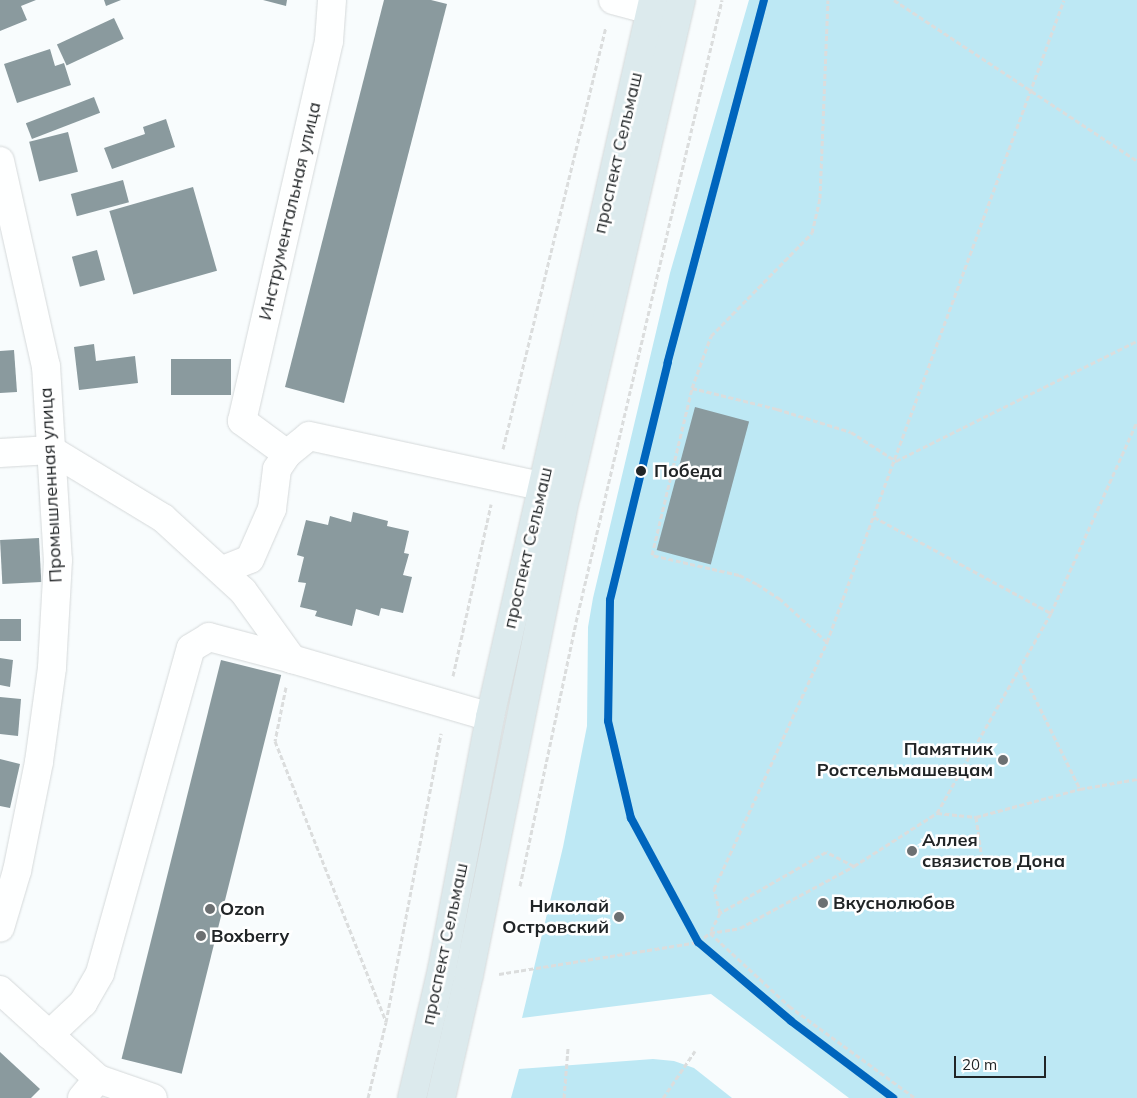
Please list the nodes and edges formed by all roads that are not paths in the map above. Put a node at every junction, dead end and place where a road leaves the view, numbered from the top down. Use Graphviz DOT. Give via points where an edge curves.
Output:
graph roads {
  1 [pos="332,0"];
  2 [pos="681,0"];
  3 [pos="652,5"];
  4 [pos="611,10"];
  5 [pos="0,161"];
  6 [pos="51,450"];
  7 [pos="0,453"];
  8 [pos="287,454"];
  9 [pos="541,486"];
  10 [pos="222,570"];
  11 [pos="292,659"];
  12 [pos="490,717"];
  13 [pos="0,928"];
  14 [pos="0,990"];
  15 [pos="49,1035"];
  16 [pos="90,1089"];
  17 [pos="153,1098"];
  18 [pos="412,1098"];
  19 [pos="441,1098"];
  1 -- 8 [label="street, Инструментальная улица" via="329,41 242,421"];
  2 -- 19 [label="main road, проспект Сельмаш" via="566,496"];
  3 -- 4 [label="street"];
  3 -- 9 [label="main road, проспект Сельмаш"];
  5 -- 6 [label="street, Промышленная улица" via="46,366"];
  6 -- 7 [label="street"];
  6 -- 10 [label="street" via="163,518"];
  6 -- 13 [label="street, Промышленная улица" via="58,560 52,668 39,762 17,871"];
  8 -- 9 [label="street" via="309,436"];
  8 -- 10 [label="street" via="277,469 272,510 250,559"];
  9 -- 12 [label="main road, проспект Сельмаш"];
  10 -- 11 [label="street" via="243,591"];
  11 -- 12 [label="street"];
  11 -- 15 [label="street" via="209,637 190,648 100,973 83,1003"];
  12 -- 18 [label="main road, проспект Сельмаш" via="442,969"];
  14 -- 15 [label="street"];
  15 -- 16 [label="street"];
  16 -- 17 [label="street"];
}
